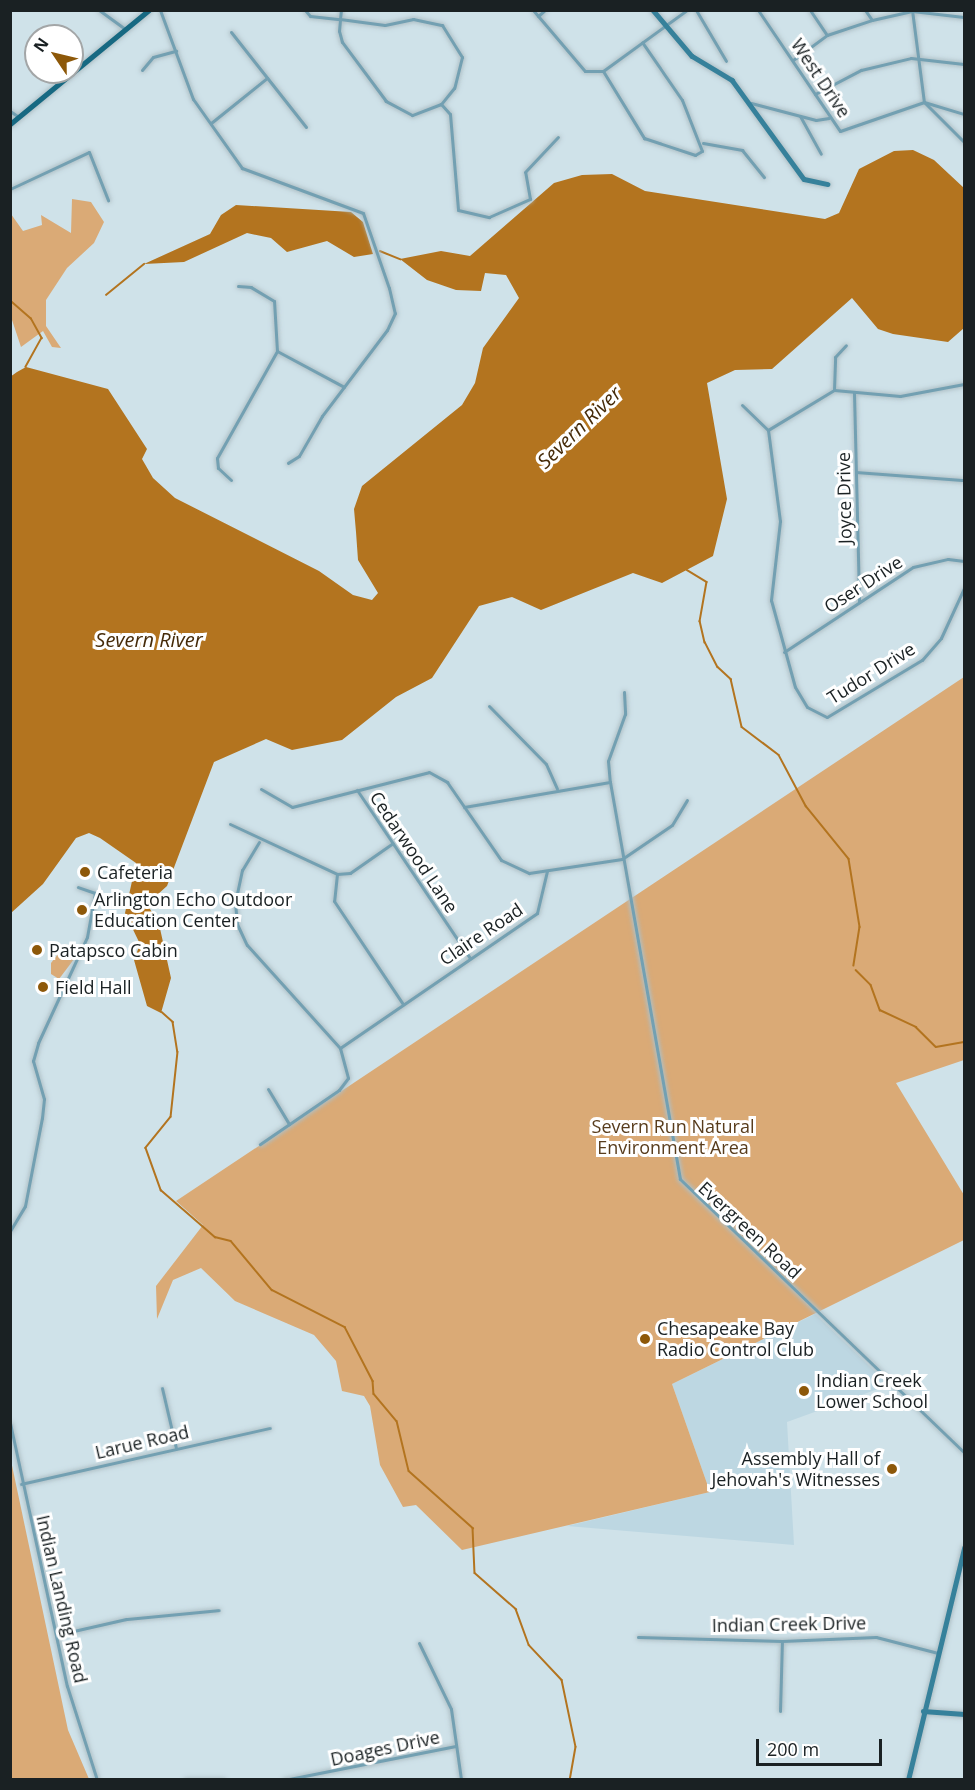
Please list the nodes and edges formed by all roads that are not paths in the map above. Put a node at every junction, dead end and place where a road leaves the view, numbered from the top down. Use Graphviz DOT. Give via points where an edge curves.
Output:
graph roads {
  1 [pos="99,10"];
  2 [pos="149,10"];
  3 [pos="160,10"];
  4 [pos="305,10"];
  5 [pos="342,10"];
  6 [pos="533,10"];
  7 [pos="545,10"];
  8 [pos="653,10"];
  9 [pos="687,10"];
  10 [pos="696,10"];
  11 [pos="758,10"];
  12 [pos="810,10"];
  13 [pos="865,10"];
  14 [pos="912,11"];
  15 [pos="538,16"];
  16 [pos="964,17"];
  17 [pos="340,19"];
  18 [pos="872,20"];
  19 [pos="663,26"];
  20 [pos="126,29"];
  21 [pos="231,32"];
  22 [pos="827,35"];
  23 [pos="642,42"];
  24 [pos="176,51"];
  25 [pos="920,57"];
  26 [pos="793,60"];
  27 [pos="726,61"];
  28 [pos="964,64"];
  29 [pos="142,70"];
  30 [pos="603,71"];
  31 [pos="267,78"];
  32 [pos="814,94"];
  33 [pos="924,102"];
  34 [pos="751,103"];
  35 [pos="441,104"];
  36 [pos="10,111"];
  37 [pos="964,114"];
  38 [pos="800,116"];
  39 [pos="19,117"];
  40 [pos="829,118"];
  41 [pos="211,123"];
  42 [pos="10,124"];
  43 [pos="306,127"];
  44 [pos="558,137"];
  45 [pos="964,142"];
  46 [pos="703,143"];
  47 [pos="821,154"];
  48 [pos="764,177"];
  49 [pos="827,184"];
  50 [pos="10,189"];
  51 [pos="108,200"];
  52 [pos="238,286"];
  53 [pos="846,345"];
  54 [pos="277,351"];
  55 [pos="964,384"];
  56 [pos="344,387"];
  57 [pos="834,390"];
  58 [pos="854,393"];
  59 [pos="742,405"];
  60 [pos="768,430"];
  61 [pos="288,463"];
  62 [pos="857,472"];
  63 [pos="231,480"];
  64 [pos="964,480"];
  65 [pos="964,561"];
  66 [pos="964,588"];
  67 [pos="859,602"];
  68 [pos="784,652"];
  69 [pos="624,692"];
  70 [pos="489,706"];
  71 [pos="610,782"];
  72 [pos="261,789"];
  73 [pos="557,789"];
  74 [pos="357,790"];
  75 [pos="687,800"];
  76 [pos="463,807"];
  77 [pos="230,824"];
  78 [pos="259,842"];
  79 [pos="393,843"];
  80 [pos="622,859"];
  81 [pos="547,870"];
  82 [pos="337,874"];
  83 [pos="78,887"];
  84 [pos="470,958"];
  85 [pos="403,1004"];
  86 [pos="340,1048"];
  87 [pos="268,1089"];
  88 [pos="289,1125"];
  89 [pos="260,1144"];
  90 [pos="10,1231"];
  91 [pos="162,1388"];
  92 [pos="10,1423"];
  93 [pos="270,1428"];
  94 [pos="176,1449"];
  95 [pos="964,1452"];
  96 [pos="21,1484"];
  97 [pos="964,1548"];
  98 [pos="219,1610"];
  99 [pos="56,1635"];
  100 [pos="638,1637"];
  101 [pos="782,1641"];
  102 [pos="419,1643"];
  103 [pos="938,1653"];
  104 [pos="780,1711"];
  105 [pos="923,1711"];
  106 [pos="964,1714"];
  107 [pos="456,1746"];
  108 [pos="96,1779"];
  109 [pos="185,1779"];
  110 [pos="224,1779"];
  111 [pos="284,1779"];
  112 [pos="461,1779"];
  113 [pos="908,1779"];
  1 -- 20 [label="street"];
  2 -- 20 [label="main road"];
  3 -- 24 [label="street"];
  4 -- 17 [label="street" via="310,16"];
  5 -- 17 [label="street"];
  6 -- 15 [label="street"];
  7 -- 15 [label="street"];
  8 -- 19 [label="street"];
  9 -- 19 [label="street"];
  10 -- 27 [label="street"];
  11 -- 26 [label="street, West Drive"];
  12 -- 22 [label="street"];
  13 -- 18 [label="street"];
  14 -- 16 [label="street"];
  14 -- 18 [label="street"];
  14 -- 25 [label="street"];
  15 -- 30 [label="street" via="585,71"];
  17 -- 35 [label="street" via="350,58 391,106 412,116"];
  17 -- 35 [label="street" via="385,25 425,19 451,33 462,57 460,70"];
  18 -- 22 [label="street"];
  19 -- 23 [label="street"];
  19 -- 34 [label="street" via="692,56 732,80"];
  20 -- 39 [label="main road"];
  21 -- 31 [label="street"];
  22 -- 26 [label="street"];
  23 -- 30 [label="street"];
  23 -- 46 [label="street" via="682,100"];
  24 -- 29 [label="street" via="153,57"];
  24 -- 41 [label="street" via="193,99"];
  25 -- 28 [label="street"];
  25 -- 32 [label="street" via="861,70"];
  25 -- 33 [label="street"];
  26 -- 32 [label="street, West Drive"];
  30 -- 46 [label="street" via="644,138 695,155"];
  31 -- 41 [label="street"];
  31 -- 43 [label="street"];
  32 -- 40 [label="street, West Drive"];
  33 -- 37 [label="street"];
  33 -- 40 [label="street, West Drive" via="840,131"];
  33 -- 45 [label="street"];
  34 -- 38 [label="street"];
  34 -- 49 [label="street" via="758,122 804,179"];
  35 -- 44 [label="street" via="450,114 458,210 489,217 530,199 525,172"];
  36 -- 39 [label="street"];
  38 -- 40 [label="street"];
  38 -- 47 [label="street"];
  39 -- 42 [label="main road"];
  41 -- 56 [label="street" via="245,171 363,213 395,313"];
  46 -- 48 [label="street" via="742,150"];
  50 -- 51 [label="street" via="89,152"];
  52 -- 54 [label="street" via="251,287 274,301"];
  53 -- 57 [label="street" via="835,357"];
  54 -- 56 [label="street"];
  54 -- 63 [label="street" via="216,458 218,468"];
  55 -- 58 [label="street" via="900,396"];
  56 -- 61 [label="street" via="299,456"];
  57 -- 58 [label="street"];
  57 -- 60 [label="street"];
  58 -- 62 [label="street, Joyce Drive"];
  59 -- 60 [label="street"];
  60 -- 68 [label="street" via="780,521 771,600"];
  62 -- 64 [label="street"];
  62 -- 67 [label="street, Joyce Drive"];
  65 -- 67 [label="street, Oser Drive" via="948,559 914,567"];
  66 -- 68 [label="street, Tudor Drive" via="941,638 922,660 827,717 807,707"];
  67 -- 68 [label="street, Oser Drive"];
  69 -- 71 [label="street, Evergreen Road" via="625,714 608,761"];
  70 -- 73 [label="street" via="546,764"];
  71 -- 73 [label="street"];
  71 -- 80 [label="street, Evergreen Road"];
  72 -- 74 [label="street" via="292,807"];
  73 -- 76 [label="street"];
  74 -- 76 [label="street" via="429,772 447,782"];
  74 -- 79 [label="street, Cedarwood Lane"];
  75 -- 80 [label="street" via="672,825"];
  76 -- 81 [label="street" via="511,869"];
  77 -- 78 [label="street"];
  78 -- 82 [label="street"];
  78 -- 86 [label="street" via="242,870 234,902 237,924 247,945"];
  79 -- 82 [label="street" via="350,873"];
  79 -- 84 [label="street, Cedarwood Lane"];
  80 -- 81 [label="street"];
  80 -- 95 [label="street, Evergreen Road" via="682,1183"];
  81 -- 84 [label="street, Claire Road" via="537,913"];
  82 -- 85 [label="street" via="334,901"];
  83 -- 90 [label="street" via="94,893 87,937 38,1042 33,1061 44,1105 25,1206"];
  84 -- 85 [label="street, Claire Road"];
  85 -- 86 [label="street, Claire Road"];
  86 -- 88 [label="street" via="348,1078"];
  87 -- 88 [label="street"];
  88 -- 89 [label="street"];
  91 -- 94 [label="street"];
  92 -- 96 [label="street, Indian Landing Road"];
  93 -- 94 [label="street, Larue Road"];
  94 -- 96 [label="street, Larue Road"];
  96 -- 99 [label="street, Indian Landing Road"];
  97 -- 103 [label="street"];
  98 -- 99 [label="street" via="126,1619"];
  99 -- 108 [label="street, Indian Landing Road" via="73,1709"];
  100 -- 101 [label="street, Indian Creek Drive"];
  101 -- 103 [label="street, Indian Creek Drive" via="876,1637"];
  101 -- 104 [label="street"];
  102 -- 107 [label="street" via="451,1709"];
  103 -- 105 [label="street"];
  105 -- 106 [label="street"];
  105 -- 113 [label="street"];
  107 -- 111 [label="street, Doages Drive"];
  107 -- 112 [label="street"];
  109 -- 110 [label="street"];
}
